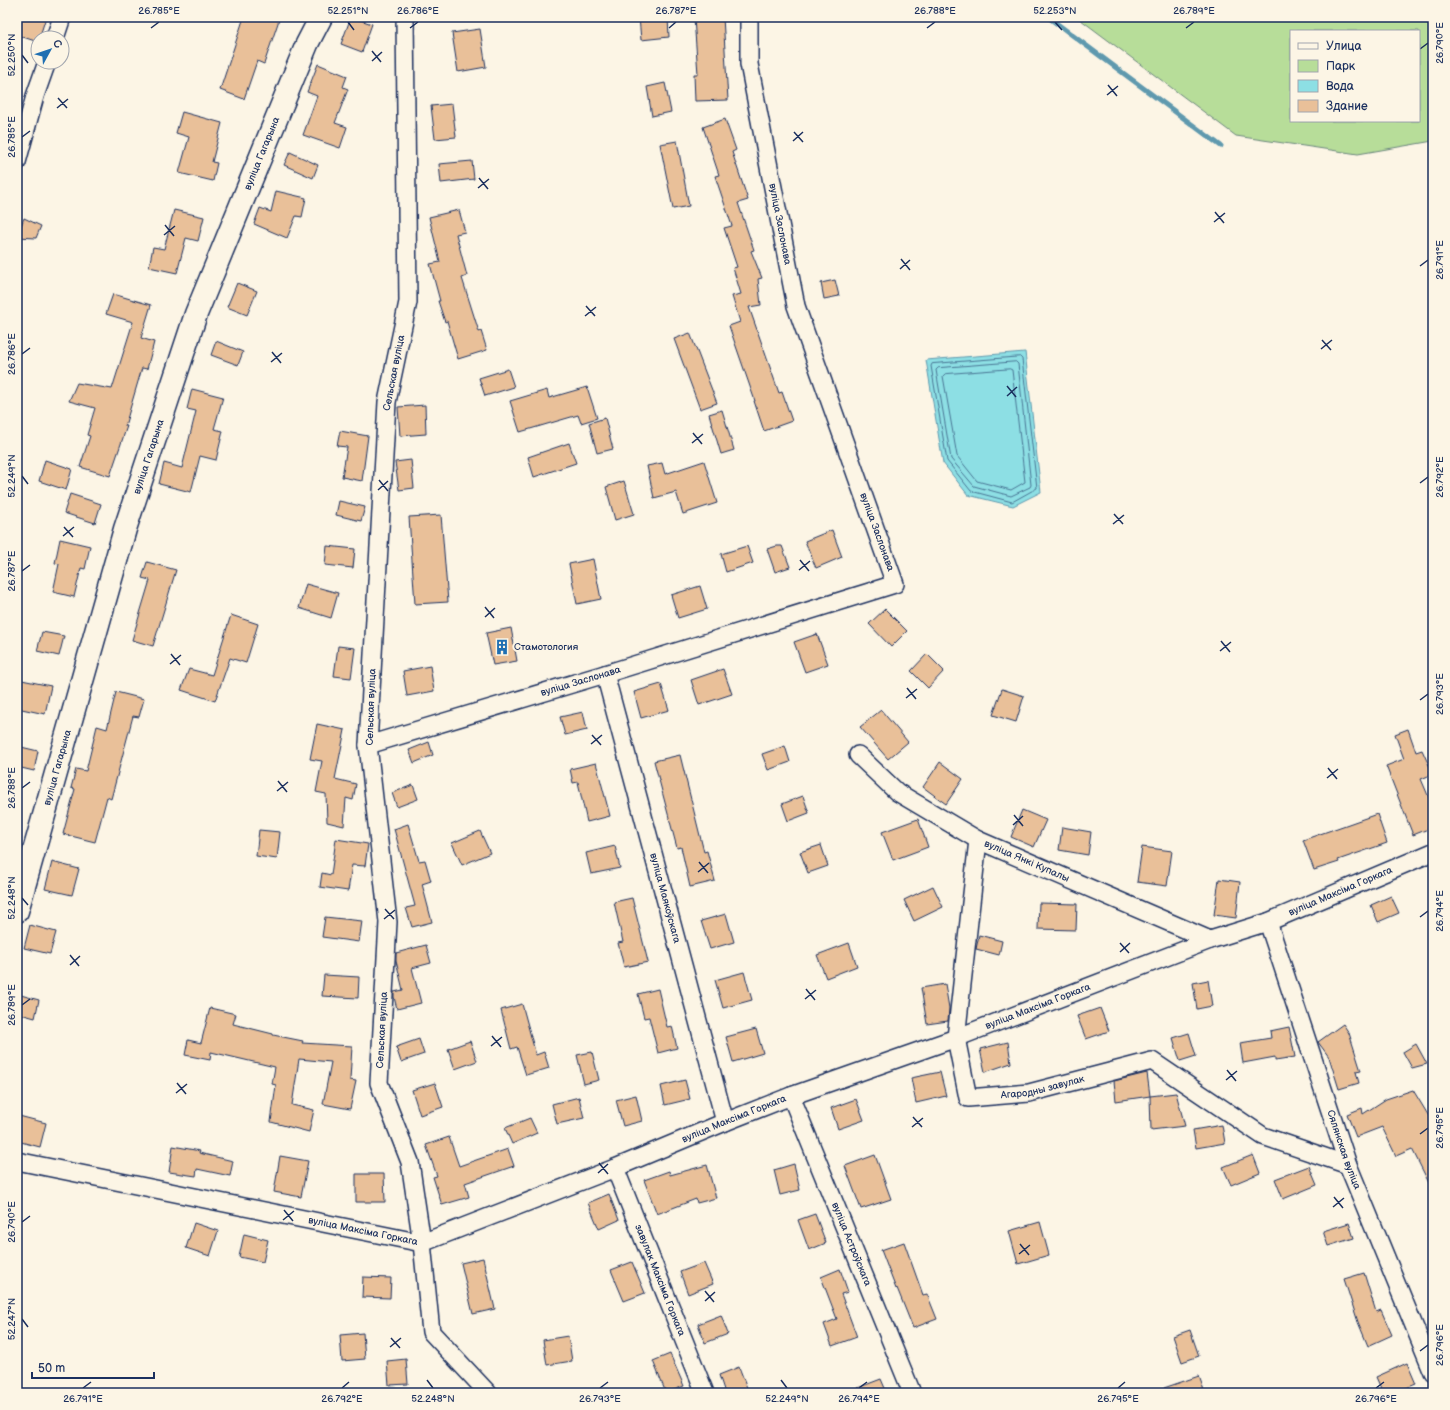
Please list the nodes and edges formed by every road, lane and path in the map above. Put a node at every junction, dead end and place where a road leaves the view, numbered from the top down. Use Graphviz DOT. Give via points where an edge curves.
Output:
graph roads {
  1 [pos="62,17"];
  2 [pos="321,17"];
  3 [pos="405,17"];
  4 [pos="749,17"];
  5 [pos="58,30"];
  6 [pos="44,70"];
  7 [pos="17,162"];
  8 [pos="605,674"];
  9 [pos="368,745"];
  10 [pos="858,756"];
  11 [pos="978,840"];
  12 [pos="1433,852"];
  13 [pos="17,911"];
  14 [pos="1268,922"];
  15 [pos="1210,940"];
  16 [pos="956,1038"];
  17 [pos="791,1096"];
  18 [pos="725,1122"];
  19 [pos="17,1161"];
  20 [pos="1348,1166"];
  21 [pos="616,1168"];
  22 [pos="422,1243"];
  23 [pos="1433,1372"];
  24 [pos="488,1393"];
  25 [pos="705,1393"];
  26 [pos="912,1393"];
  1 -- 5 [label="street"];
  2 -- 13 [label="street, вуліца Гагарына" via="304,51 196,314 125,529"];
  3 -- 9 [label="street, Сельская вуліца" via="408,302 387,402"];
  4 -- 8 [label="street, вуліца Заслонава" via="749,64 796,306 895,584"];
  6 -- 7 [label="street"];
  8 -- 9 [label="street, вуліца Заслонава"];
  8 -- 18 [label="street, вуліца Маякоўскага"];
  9 -- 22 [label="street, Сельская вуліца" via="388,922 379,1083 410,1162"];
  10 -- 11 [label="street, вуліца Янкі Купалы" via="897,792"];
  11 -- 15 [label="street, вуліца Янкі Купалы"];
  11 -- 16 [label="street, Агародны завулак"];
  12 -- 14 [label="street, вуліца Максіма Горкага"];
  14 -- 15 [label="street, вуліца Максіма Горкага"];
  14 -- 20 [label="street, Сялянская вуліца"];
  15 -- 16 [label="street, вуліца Максіма Горкага"];
  16 -- 17 [label="street, вуліца Максіма Горкага"];
  16 -- 20 [label="street, Агародны завулак" via="968,1098 1029,1093 1152,1061 1263,1136"];
  17 -- 18 [label="street, вуліца Максіма Горкага"];
  17 -- 26 [label="street, вуліца Астроўскага"];
  18 -- 21 [label="street, вуліца Максіма Горкага"];
  19 -- 22 [label="street, вуліца Максіма Горкага"];
  20 -- 23 [label="street, Сялянская вуліца"];
  21 -- 22 [label="street, вуліца Максіма Горкага"];
  21 -- 25 [label="street, завулак Максіма Горкага"];
  22 -- 24 [label="street, Сельская вуліца" via="431,1332"];
}
